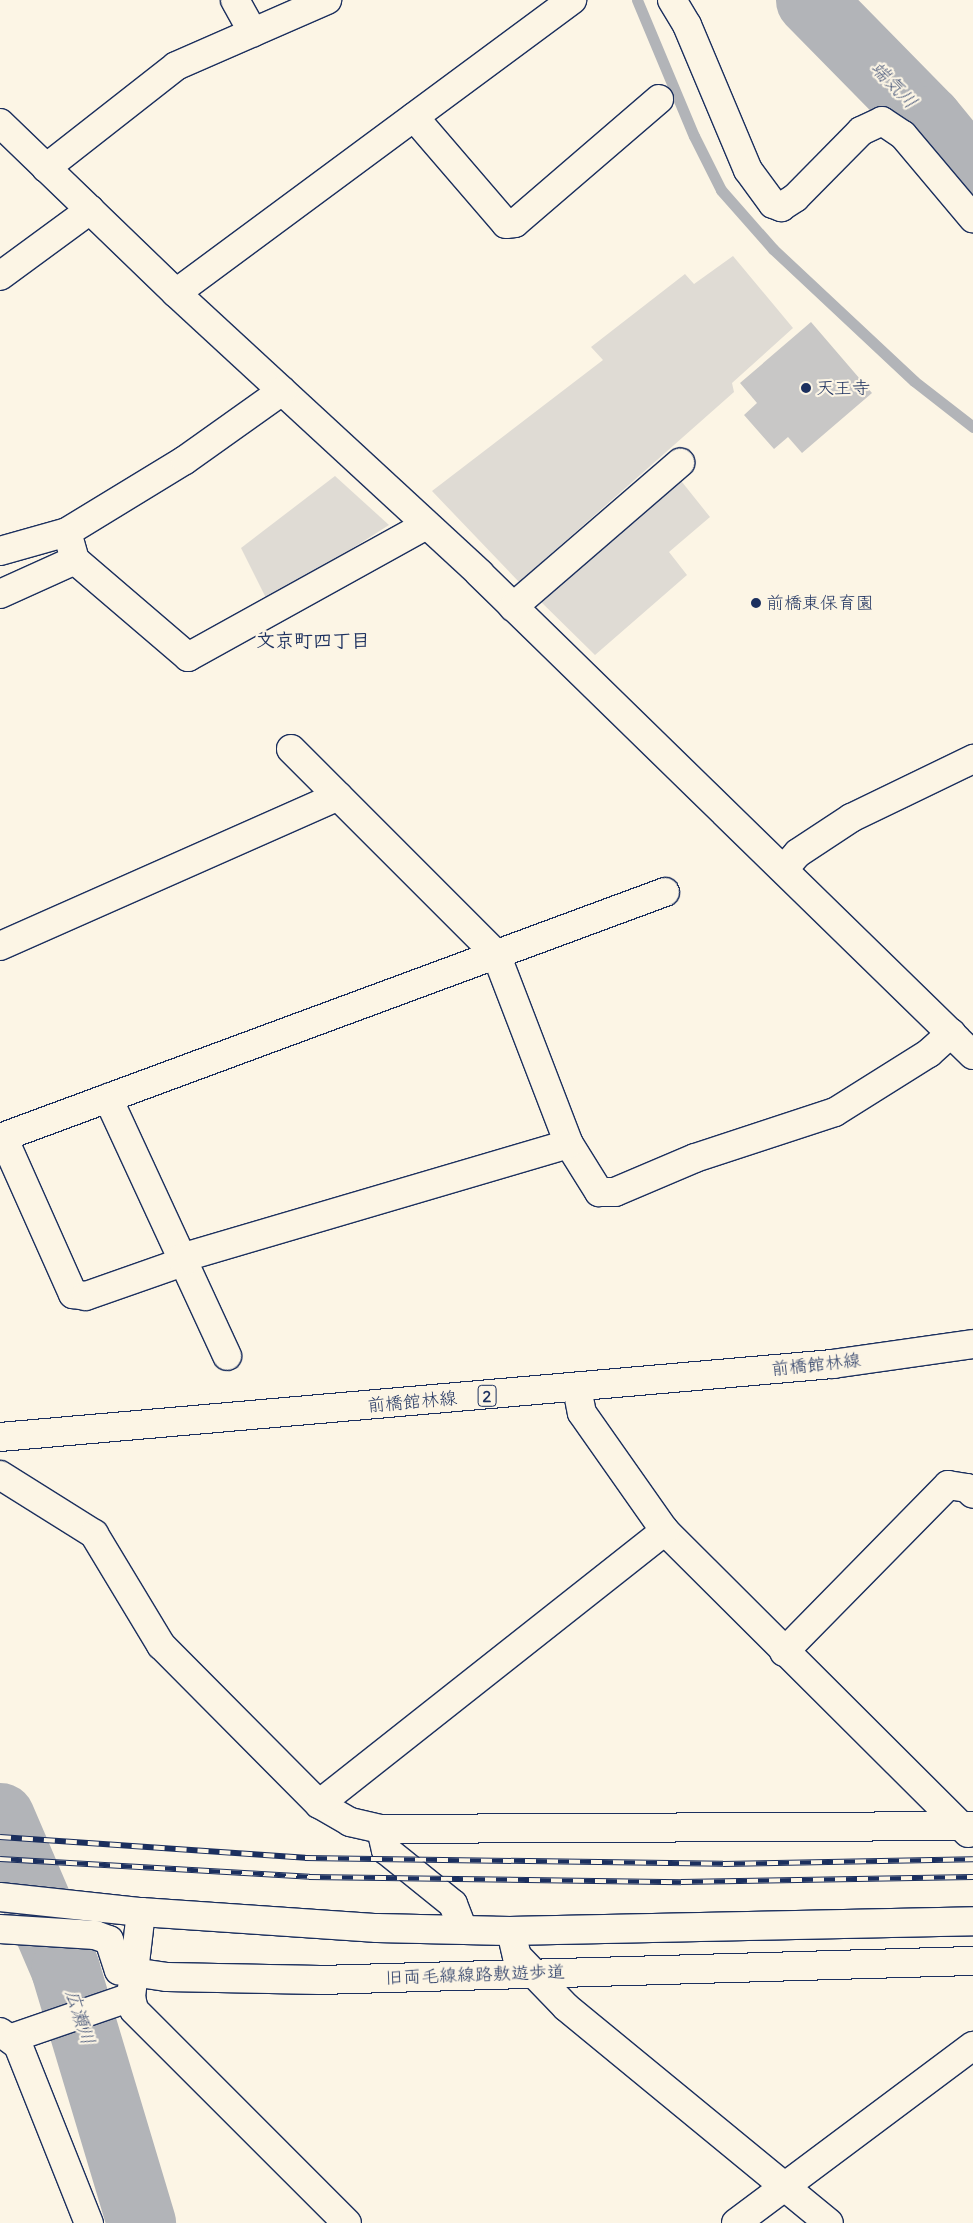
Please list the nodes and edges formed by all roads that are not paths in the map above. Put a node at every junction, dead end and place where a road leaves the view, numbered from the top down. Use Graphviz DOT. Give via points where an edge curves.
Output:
graph roads {
  1 [pos="235,0"];
  2 [pos="327,0"];
  3 [pos="572,0"];
  4 [pos="672,0"];
  5 [pos="253,32"];
  6 [pos="660,99"];
  7 [pos="414,117"];
  8 [pos="0,123"];
  9 [pos="46,168"];
  10 [pos="90,210"];
  11 [pos="973,218"];
  12 [pos="0,276"];
  13 [pos="176,293"];
  14 [pos="282,391"];
  15 [pos="680,463"];
  16 [pos="426,524"];
  17 [pos="68,532"];
  18 [pos="0,551"];
  19 [pos="75,560"];
  20 [pos="0,594"];
  21 [pos="513,607"];
  22 [pos="291,749"];
  23 [pos="973,759"];
  24 [pos="338,796"];
  25 [pos="784,869"];
  26 [pos="665,892"];
  27 [pos="0,946"];
  28 [pos="496,954"];
  29 [pos="951,1033"];
  30 [pos="973,1055"];
  31 [pos="108,1098"];
  32 [pos="2,1138"];
  33 [pos="569,1144"];
  34 [pos="182,1260"];
  35 [pos="973,1344"];
  36 [pos="226,1356"];
  37 [pos="577,1388"];
  38 [pos="0,1437"];
  39 [pos="0,1475"];
  40 [pos="973,1494"];
  41 [pos="665,1531"];
  42 [pos="784,1652"];
  43 [pos="319,1804"];
  44 [pos="381,1829"];
  45 [pos="969,1830"];
  46 [pos="0,1897"];
  47 [pos="141,1912"];
  48 [pos="973,1921"];
  49 [pos="462,1927"];
  50 [pos="0,1929"];
  51 [pos="511,1931"];
  52 [pos="973,1961"];
  53 [pos="128,1989"];
  54 [pos="6,2035"];
  55 [pos="973,2046"];
  56 [pos="784,2186"];
  57 [pos="89,2223"];
  58 [pos="347,2223"];
  59 [pos="736,2223"];
  60 [pos="829,2223"];
  1 -- 5 [label="street"];
  2 -- 5 [label="street"];
  3 -- 7 [label="street"];
  4 -- 11 [label="street" via="687,25 748,170 773,204 781,207 795,198 862,131 882,121 903,135"];
  5 -- 9 [label="street" via="176,66"];
  6 -- 7 [label="street" via="515,223 506,224"];
  7 -- 13 [label="street"];
  8 -- 9 [label="street"];
  9 -- 10 [label="street"];
  10 -- 12 [label="street"];
  10 -- 13 [label="street"];
  13 -- 14 [label="street"];
  14 -- 16 [label="street"];
  14 -- 17 [label="street" via="185,460"];
  15 -- 21 [label="street"];
  16 -- 19 [label="street" via="188,657"];
  16 -- 21 [label="street"];
  17 -- 18 [label="street"];
  17 -- 19 [label="street"];
  19 -- 20 [label="street"];
  21 -- 25 [label="street"];
  22 -- 24 [label="street"];
  23 -- 25 [label="street" via="851,818 798,853"];
  24 -- 27 [label="street"];
  24 -- 28 [label="street"];
  25 -- 29 [label="street"];
  26 -- 28 [label="street"];
  28 -- 31 [label="street"];
  28 -- 33 [label="street"];
  29 -- 30 [label="street"];
  29 -- 33 [label="street" via="929,1053 835,1112 695,1158 615,1192 599,1192"];
  31 -- 32 [label="street"];
  31 -- 34 [label="street"];
  32 -- 34 [label="street" via="73,1294 86,1296"];
  33 -- 34 [label="street"];
  34 -- 36 [label="street"];
  35 -- 37 [label="street, 前橋館林線 / 2" via="833,1364"];
  37 -- 38 [label="street, 前橋館林線 / 2"];
  37 -- 41 [label="street" via="582,1413"];
  39 -- 43 [label="street" via="94,1534 161,1645"];
  40 -- 42 [label="street" via="967,1488 948,1485"];
  41 -- 42 [label="street"];
  41 -- 43 [label="street"];
  42 -- 45 [label="street"];
  43 -- 44 [label="street" via="350,1822"];
  44 -- 45 [label="street"];
  44 -- 49 [label="street" via="386,1850 453,1904"];
  46 -- 47 [label="street"];
  47 -- 49 [label="street" via="377,1928"];
  47 -- 53 [label="street"];
  48 -- 51 [label="street"];
  49 -- 51 [label="street"];
  50 -- 53 [label="street, 旧両毛線線路敷遊歩道" via="95,1935 109,1940"];
  51 -- 56 [label="street" via="517,1956 566,2007"];
  52 -- 53 [label="street, 旧両毛線線路敷遊歩道" via="320,1980 167,1977"];
  53 -- 54 [label="street" via="38,2027"];
  53 -- 58 [label="street" via="134,2010 146,2023"];
  54 -- 57 [label="street"];
  55 -- 56 [label="street"];
  56 -- 59 [label="street"];
  56 -- 60 [label="street"];
}
